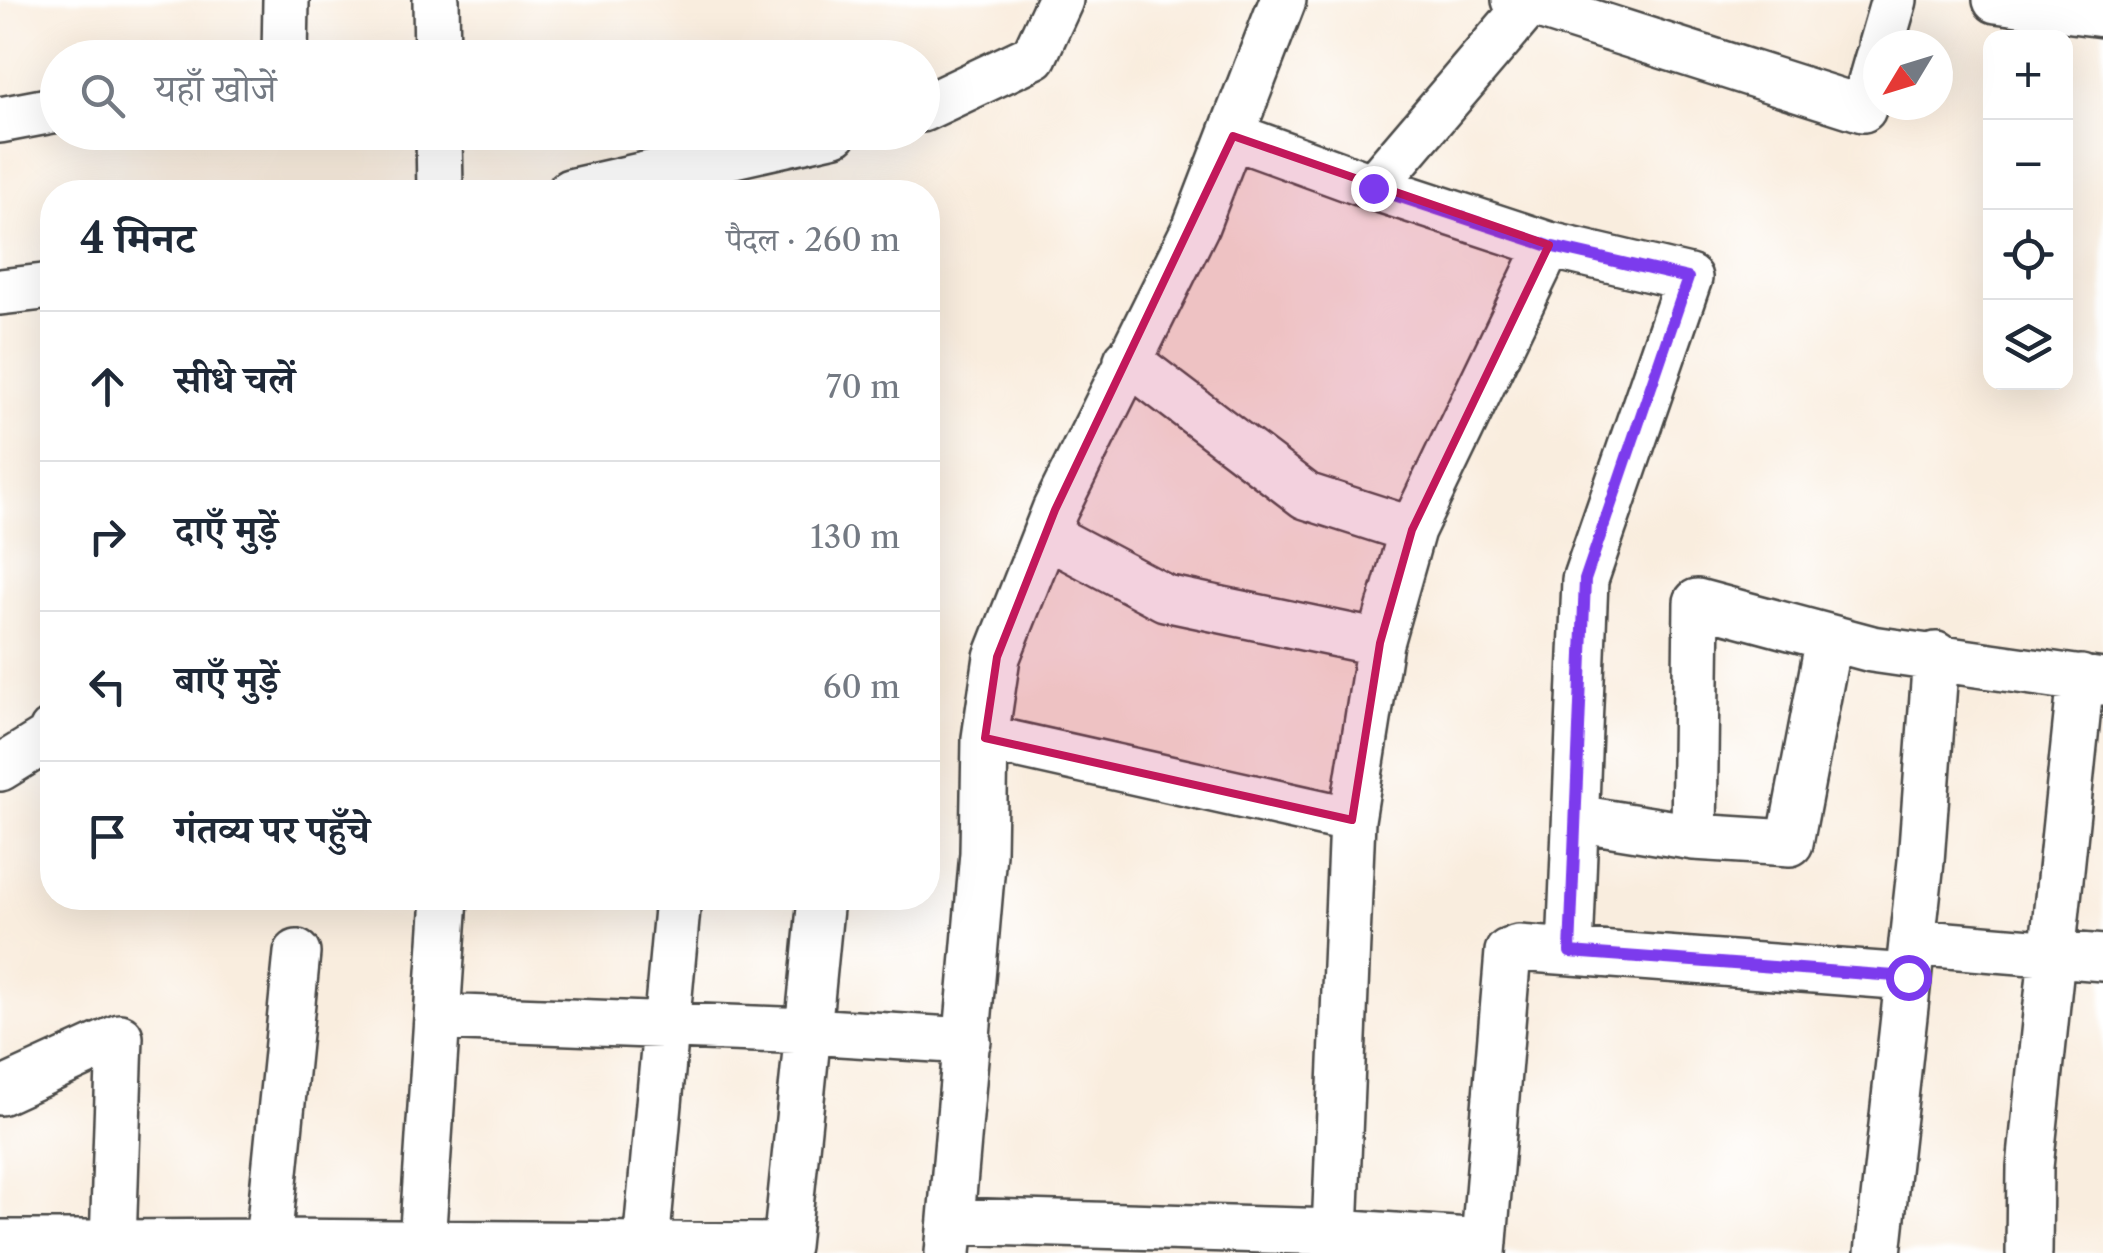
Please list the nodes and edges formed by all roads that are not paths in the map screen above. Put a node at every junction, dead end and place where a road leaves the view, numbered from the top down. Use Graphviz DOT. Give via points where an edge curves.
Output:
graph roads {
  1 [pos="286,0"];
  2 [pos="436,0"];
  3 [pos="1060,0"];
  4 [pos="1283,0"];
  5 [pos="1894,0"];
  6 [pos="1996,0"];
  7 [pos="1526,1"];
  8 [pos="2103,14"];
  9 [pos="1885,30"];
  10 [pos="285,40"];
  11 [pos="437,40"];
  12 [pos="940,100"];
  13 [pos="1863,109"];
  14 [pos="40,113"];
  15 [pos="0,120"];
  16 [pos="1233,136"];
  17 [pos="439,150"];
  18 [pos="756,150"];
  19 [pos="440,180"];
  20 [pos="623,180"];
  21 [pos="1373,188"];
  22 [pos="1549,246"];
  23 [pos="40,287"];
  24 [pos="0,292"];
  25 [pos="1127,360"];
  26 [pos="1412,530"];
  27 [pos="1046,535"];
  28 [pos="1829,638"];
  29 [pos="1380,643"];
  30 [pos="1936,655"];
  31 [pos="2092,680"];
  32 [pos="986,738"];
  33 [pos="40,743"];
  34 [pos="0,768"];
  35 [pos="1576,818"];
  36 [pos="1352,820"];
  37 [pos="1694,836"];
  38 [pos="443,910"];
  39 [pos="677,910"];
  40 [pos="820,910"];
  41 [pos="1570,952"];
  42 [pos="297,954"];
  43 [pos="2053,954"];
  44 [pos="2103,958"];
  45 [pos="1910,959"];
  46 [pos="438,1017"];
  47 [pos="667,1026"];
  48 [pos="808,1030"];
  49 [pos="968,1041"];
  50 [pos="0,1092"];
  51 [pos="1336,1232"];
  52 [pos="950,1237"];
  53 [pos="0,1243"];
  54 [pos="113,1243"];
  55 [pos="422,1243"];
  56 [pos="646,1245"];
  57 [pos="267,1247"];
  58 [pos="1484,1247"];
  59 [pos="1878,1253"];
  60 [pos="2029,1253"];
  1 -- 10 [label="street"];
  2 -- 11 [label="street"];
  3 -- 12 [label="street" via="1034,56"];
  4 -- 16 [label="street"];
  5 -- 9 [label="street"];
  6 -- 8 [label="street"];
  7 -- 13 [label="street"];
  7 -- 21 [label="street"];
  14 -- 15 [label="street"];
  16 -- 21 [label="street"];
  16 -- 25 [label="street" via="1196,226"];
  17 -- 19 [label="street"];
  18 -- 20 [label="street"];
  21 -- 22 [label="street"];
  22 -- 26 [label="street"];
  22 -- 35 [label="street" via="1688,278 1585,580"];
  23 -- 24 [label="street"];
  25 -- 26 [label="street" via="1306,496"];
  25 -- 27 [label="street"];
  26 -- 29 [label="street"];
  27 -- 29 [label="street" via="1165,598"];
  27 -- 32 [label="street" via="997,657"];
  28 -- 30 [label="street"];
  28 -- 37 [label="street" via="1790,842"];
  28 -- 37 [label="street" via="1697,602"];
  29 -- 36 [label="street"];
  30 -- 31 [label="street"];
  30 -- 45 [label="street"];
  31 -- 43 [label="street"];
  32 -- 36 [label="street"];
  32 -- 49 [label="street"];
  33 -- 34 [label="street"];
  35 -- 37 [label="street"];
  35 -- 41 [label="street"];
  36 -- 51 [label="street"];
  38 -- 46 [label="street"];
  39 -- 47 [label="street"];
  40 -- 48 [label="street"];
  41 -- 45 [label="street"];
  41 -- 58 [label="street" via="1508,952"];
  42 -- 57 [label="street"];
  43 -- 44 [label="street"];
  43 -- 45 [label="street"];
  43 -- 60 [label="street" via="2030,1166"];
  45 -- 59 [label="street"];
  46 -- 47 [label="street"];
  46 -- 55 [label="street"];
  47 -- 48 [label="street"];
  47 -- 56 [label="street"];
  48 -- 49 [label="street"];
  48 -- 56 [label="street" via="786,1246"];
  49 -- 52 [label="street"];
  50 -- 54 [label="street" via="120,1036"];
  51 -- 52 [label="street"];
  51 -- 58 [label="street"];
  53 -- 54 [label="street"];
  54 -- 57 [label="street"];
  55 -- 56 [label="street"];
  55 -- 57 [label="street"];
}
